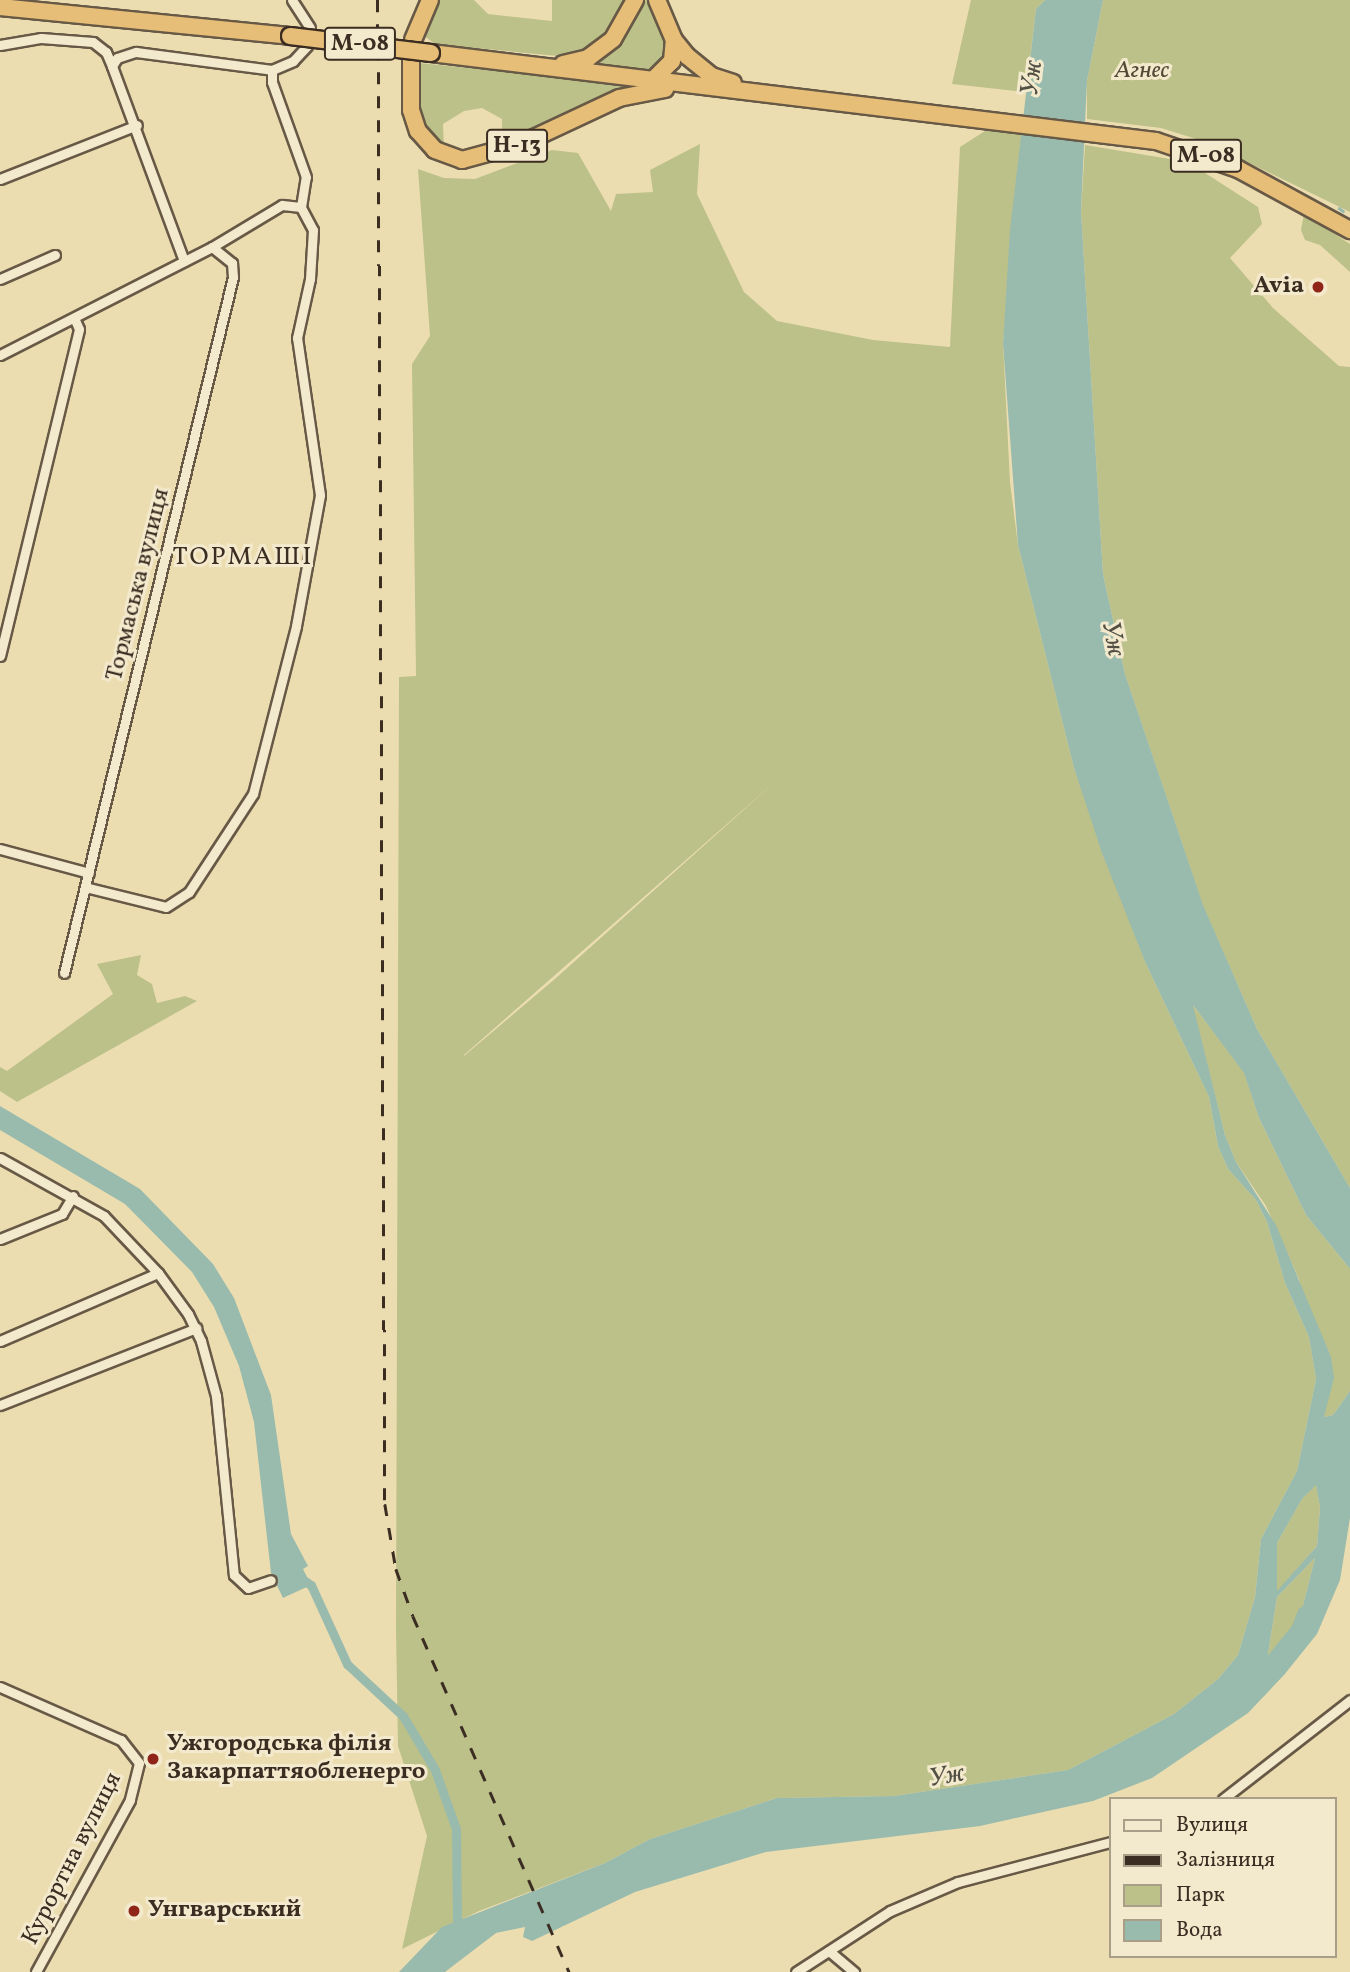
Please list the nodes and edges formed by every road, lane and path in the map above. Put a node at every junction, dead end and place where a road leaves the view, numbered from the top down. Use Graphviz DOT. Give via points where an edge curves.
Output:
graph roads {
  1 [pos="430,0"];
  2 [pos="635,0"];
  3 [pos="656,0"];
  4 [pos="295,1"];
  5 [pos="0,7"];
  6 [pos="310,28"];
  7 [pos="413,40"];
  8 [pos="674,40"];
  9 [pos="0,45"];
  10 [pos="307,46"];
  11 [pos="411,58"];
  12 [pos="112,66"];
  13 [pos="551,66"];
  14 [pos="272,70"];
  15 [pos="652,81"];
  16 [pos="691,85"];
  17 [pos="762,93"];
  18 [pos="137,125"];
  19 [pos="0,178"];
  20 [pos="301,207"];
  21 [pos="1350,230"];
  22 [pos="212,247"];
  23 [pos="55,255"];
  24 [pos="184,261"];
  25 [pos="0,279"];
  26 [pos="74,318"];
  27 [pos="0,355"];
  28 [pos="0,656"];
  29 [pos="0,849"];
  30 [pos="89,873"];
  31 [pos="85,887"];
  32 [pos="64,973"];
  33 [pos="0,1158"];
  34 [pos="73,1196"];
  35 [pos="0,1239"];
  36 [pos="158,1273"];
  37 [pos="196,1328"];
  38 [pos="0,1341"];
  39 [pos="0,1405"];
  40 [pos="271,1580"];
  41 [pos="0,1686"];
  42 [pos="1350,1700"];
  43 [pos="1226,1797"];
  44 [pos="1108,1843"];
  45 [pos="829,1951"];
  46 [pos="36,1972"];
  47 [pos="796,1972"];
  48 [pos="855,1972"];
  1 -- 7 [label="highway"];
  2 -- 13 [label="highway" via="625,25 599,51"];
  3 -- 8 [label="highway"];
  4 -- 6 [label="street"];
  5 -- 13 [label="highway, М-08, bridge"];
  8 -- 15 [label="highway" via="671,61"];
  8 -- 17 [label="highway" via="712,76"];
  9 -- 12 [label="street" via="41,38 93,42 106,52"];
  10 -- 14 [label="street" via="293,61"];
  11 -- 16 [label="highway, Н-13" via="411,110 418,131 435,150 462,160 521,144 619,98"];
  12 -- 14 [label="street" via="117,58 136,52"];
  12 -- 18 [label="street"];
  13 -- 15 [label="highway, М-08"];
  14 -- 20 [label="street" via="272,82 306,177"];
  15 -- 16 [label="highway, М-08"];
  16 -- 17 [label="highway, М-08"];
  17 -- 21 [label="highway, М-08" via="1124,135 1175,146 1238,169"];
  18 -- 19 [label="street"];
  18 -- 24 [label="street"];
  20 -- 22 [label="street" via="282,205"];
  20 -- 31 [label="street" via="311,220 313,250 298,346 320,495 296,626 257,783 248,804 177,904 166,907"];
  22 -- 24 [label="street"];
  22 -- 30 [label="street, Тормаська вулиця" via="230,258 233,277"];
  23 -- 25 [label="street"];
  24 -- 26 [label="street"];
  26 -- 27 [label="street"];
  26 -- 28 [label="street" via="79,329"];
  29 -- 30 [label="street"];
  30 -- 31 [label="street, Тормаська вулиця"];
  31 -- 32 [label="street, Тормаська вулиця"];
  33 -- 34 [label="street"];
  34 -- 35 [label="street" via="62,1214"];
  34 -- 36 [label="street" via="104,1216"];
  36 -- 37 [label="street"];
  36 -- 38 [label="street"];
  37 -- 39 [label="street"];
  37 -- 40 [label="street" via="219,1415 234,1575 248,1588"];
  41 -- 46 [label="street, Курортна вулиця" via="121,1740 139,1763 130,1800"];
  42 -- 43 [label="street"];
  44 -- 45 [label="street" via="958,1882 890,1911"];
  45 -- 47 [label="street"];
  45 -- 48 [label="street"];
}
